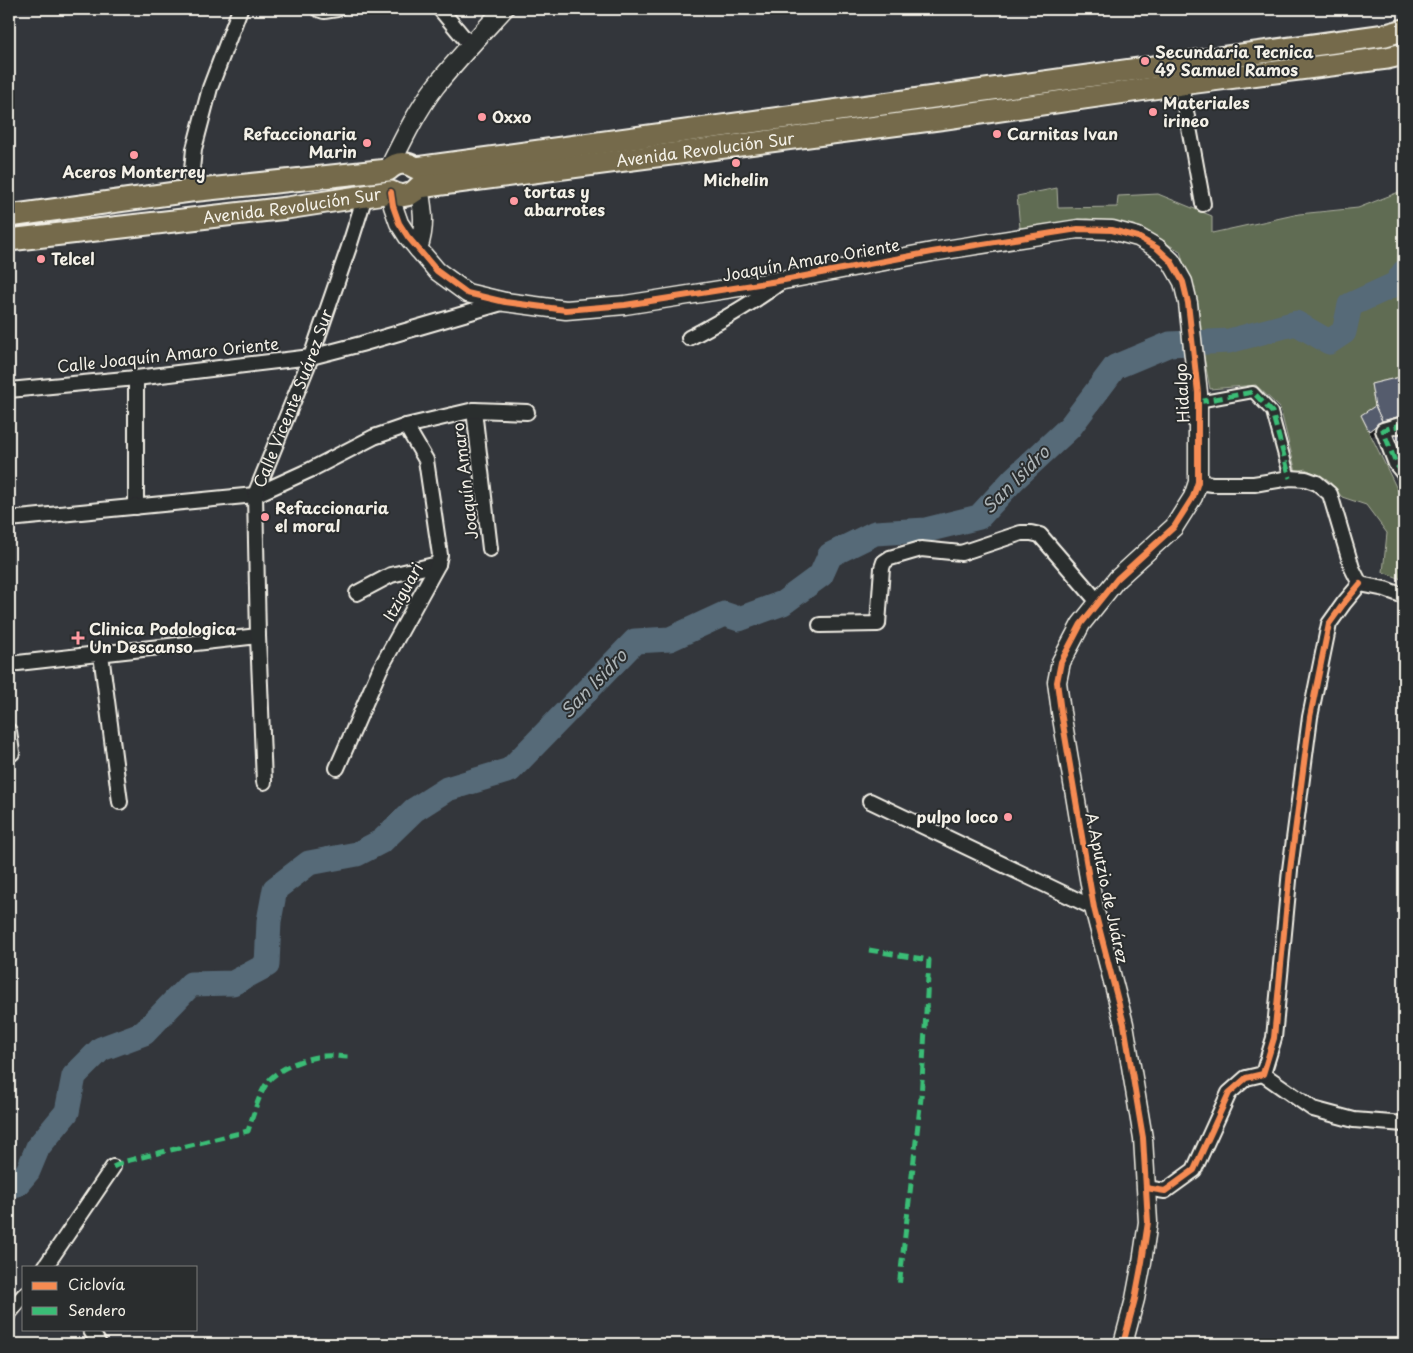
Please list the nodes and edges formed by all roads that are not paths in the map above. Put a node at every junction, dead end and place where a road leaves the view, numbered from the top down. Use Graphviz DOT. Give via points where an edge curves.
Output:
graph roads {
  1 [pos="240,9"];
  2 [pos="318,9"];
  3 [pos="337,9"];
  4 [pos="440,9"];
  5 [pos="504,9"];
  6 [pos="1404,30"];
  7 [pos="470,45"];
  8 [pos="1404,54"];
  9 [pos="1181,84"];
  10 [pos="404,137"];
  11 [pos="388,170"];
  12 [pos="418,177"];
  13 [pos="190,191"];
  14 [pos="391,192"];
  15 [pos="365,196"];
  16 [pos="1203,204"];
  17 [pos="9,216"];
  18 [pos="9,240"];
  19 [pos="418,249"];
  20 [pos="784,280"];
  21 [pos="504,302"];
  22 [pos="1188,303"];
  23 [pos="689,338"];
  24 [pos="311,356"];
  25 [pos="136,378"];
  26 [pos="9,390"];
  27 [pos="1198,397"];
  28 [pos="474,410"];
  29 [pos="527,412"];
  30 [pos="1404,424"];
  31 [pos="406,426"];
  32 [pos="1404,474"];
  33 [pos="1290,478"];
  34 [pos="1198,482"];
  35 [pos="254,495"];
  36 [pos="136,507"];
  37 [pos="9,519"];
  38 [pos="490,549"];
  39 [pos="438,564"];
  40 [pos="1360,584"];
  41 [pos="357,593"];
  42 [pos="1404,596"];
  43 [pos="1098,602"];
  44 [pos="820,625"];
  45 [pos="258,636"];
  46 [pos="101,654"];
  47 [pos="9,664"];
  48 [pos="9,731"];
  49 [pos="12,754"];
  50 [pos="337,768"];
  51 [pos="264,782"];
  52 [pos="870,801"];
  53 [pos="120,802"];
  54 [pos="1094,908"];
  55 [pos="1263,1074"];
  56 [pos="1404,1124"];
  57 [pos="113,1167"];
  58 [pos="1146,1188"];
  59 [pos="46,1266"];
  60 [pos="22,1297"];
  61 [pos="9,1312"];
  62 [pos="91,1330"];
  63 [pos="99,1344"];
  64 [pos="1123,1344"];
  1 -- 13 [label="street" via="210,88 194,149"];
  2 -- 3 [label="street"];
  4 -- 7 [label="street"];
  5 -- 7 [label="street"];
  6 -- 12 [label="main road, Avenida Revolución Sur"];
  7 -- 10 [label="street" via="434,88"];
  8 -- 9 [label="main road, Avenida Revolución Sur"];
  9 -- 12 [label="main road, Avenida Revolución Sur" via="936,119"];
  9 -- 16 [label="street"];
  10 -- 11 [label="street"];
  10 -- 12 [label="street"];
  11 -- 12 [label="main road, Avenida Revolución Sur" via="396,164 407,163"];
  11 -- 13 [label="main road, Avenida Revolución Sur"];
  11 -- 14 [label="main road" via="386,180"];
  12 -- 14 [label="main road, Avenida Revolución Sur" via="409,195"];
  12 -- 19 [label="street" via="424,217 423,236"];
  13 -- 17 [label="main road, Avenida Revolución Sur"];
  14 -- 15 [label="main road, Avenida Revolución Sur"];
  14 -- 19 [label="street, Joaquín Amaro Oriente" via="399,223"];
  15 -- 18 [label="main road, Avenida Revolución Sur"];
  15 -- 24 [label="street, Calle Vicente Suárez Sur"];
  19 -- 21 [label="street, Joaquín Amaro Oriente" via="437,272 467,292"];
  20 -- 21 [label="street, Joaquín Amaro Oriente" via="625,305 566,310"];
  20 -- 22 [label="street, Joaquín Amaro Oriente" via="1078,229 1112,230 1138,237 1171,261 1183,282"];
  20 -- 23 [label="street"];
  21 -- 24 [label="street, Calle Joaquín Amaro Oriente"];
  22 -- 27 [label="street, Hidalgo"];
  24 -- 25 [label="street, Calle Joaquín Amaro Oriente"];
  24 -- 35 [label="street, Calle Vicente Suárez Sur"];
  25 -- 26 [label="street, Calle Joaquín Amaro Oriente"];
  25 -- 36 [label="street"];
  27 -- 33 [label="street" via="1253,392 1272,412"];
  27 -- 34 [label="street, Hidalgo"];
  28 -- 29 [label="street"];
  28 -- 31 [label="street"];
  28 -- 38 [label="street, Joaquín Amaro"];
  30 -- 32 [label="street" via="1383,430 1396,464"];
  31 -- 35 [label="street" via="374,437"];
  31 -- 39 [label="street, Itziguari" via="426,460 440,555"];
  33 -- 34 [label="street" via="1254,484"];
  33 -- 40 [label="street" via="1306,479 1330,494 1352,568"];
  34 -- 43 [label="street, A Aputzio de Juárez" via="1174,527 1116,579"];
  35 -- 36 [label="street"];
  35 -- 45 [label="street, Calle Vicente Suárez Sur"];
  36 -- 37 [label="street"];
  39 -- 41 [label="street" via="391,575"];
  39 -- 50 [label="street, Itziguari" via="380,669"];
  40 -- 42 [label="street"];
  40 -- 55 [label="street" via="1329,624 1310,717 1290,870 1274,1038"];
  43 -- 44 [label="street" via="1040,535 1031,532 961,553 921,549 890,558 882,568 878,624"];
  43 -- 54 [label="street, A Aputzio de Juárez" via="1069,646 1061,662 1057,682"];
  45 -- 46 [label="street"];
  45 -- 51 [label="street, Calle Vicente Suárez Sur"];
  46 -- 47 [label="street"];
  46 -- 53 [label="street"];
  48 -- 49 [label="street"];
  52 -- 54 [label="street"];
  54 -- 58 [label="street, A Aputzio de Juárez" via="1124,1024 1142,1138"];
  55 -- 56 [label="street" via="1313,1109 1354,1120"];
  55 -- 58 [label="street" via="1246,1078 1230,1093 1194,1170 1165,1191"];
  57 -- 59 [label="street"];
  58 -- 64 [label="street, A Aputzio de Juárez" via="1148,1222 1135,1299"];
  60 -- 61 [label="street"];
  62 -- 63 [label="street"];
}
